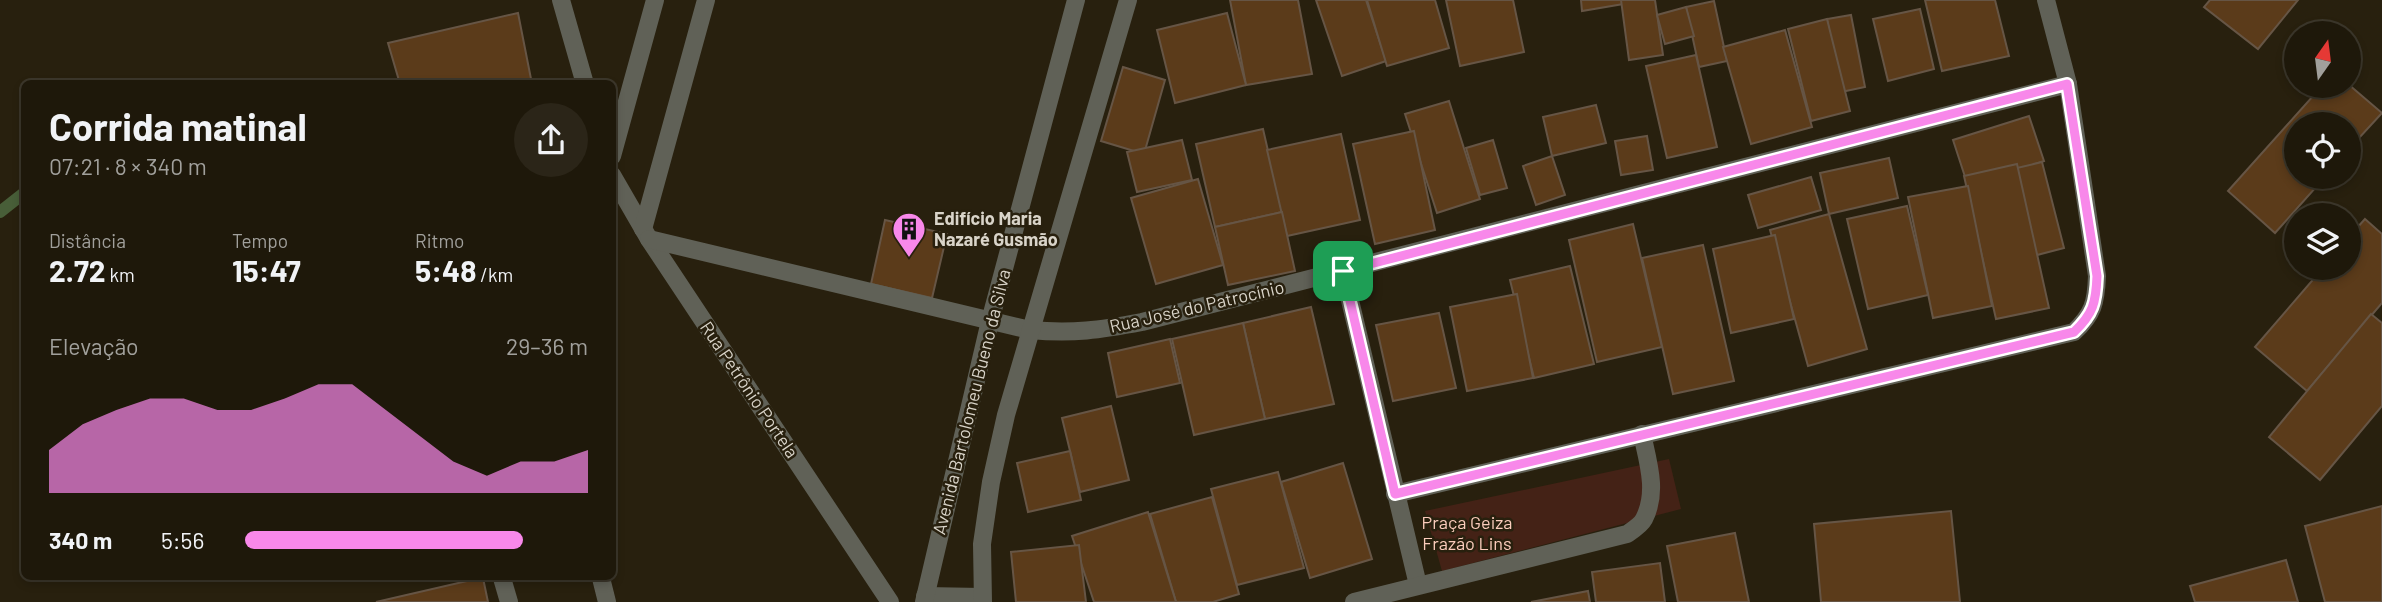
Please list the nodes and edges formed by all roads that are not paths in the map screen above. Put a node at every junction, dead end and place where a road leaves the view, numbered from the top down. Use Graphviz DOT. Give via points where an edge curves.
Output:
graph roads {
  1 [pos="561,0"];
  2 [pos="655,0"];
  3 [pos="706,0"];
  4 [pos="1076,0"];
  5 [pos="1128,0"];
  6 [pos="2046,0"];
  7 [pos="584,80"];
  8 [pos="2067,84"];
  9 [pos="616,141"];
  10 [pos="616,182"];
  11 [pos="646,234"];
  12 [pos="1343,271"];
  13 [pos="990,321"];
  14 [pos="1030,330"];
  15 [pos="1642,434"];
  16 [pos="1395,494"];
  17 [pos="503,580"];
  18 [pos="602,580"];
  19 [pos="1418,585"];
  20 [pos="925,599"];
  21 [pos="983,600"];
  22 [pos="509,602"];
  23 [pos="607,602"];
  24 [pos="890,602"];
  25 [pos="1353,602"];
  1 -- 7 [label="street"];
  2 -- 9 [label="street"];
  3 -- 11 [label="street"];
  4 -- 13 [label="street, Avenida Bartolomeu Bueno da Silva"];
  5 -- 14 [label="street, Avenida Bartolomeu Bueno da Silva"];
  6 -- 8 [label="street"];
  8 -- 12 [label="street, Rua José do Patrocínio"];
  8 -- 15 [label="street" via="2097,276 2089,318 2074,332"];
  10 -- 11 [label="street, Rua Petrônio Portela"];
  11 -- 13 [label="street, Rua José do Patrocínio"];
  11 -- 24 [label="street, Rua Petrônio Portela"];
  12 -- 14 [label="street, Rua José do Patrocínio" via="1142,322 1068,333"];
  12 -- 16 [label="street"];
  13 -- 14 [label="street, Rua José do Patrocínio"];
  13 -- 20 [label="street, Avenida Bartolomeu Bueno da Silva"];
  14 -- 21 [label="street, Avenida Bartolomeu Bueno da Silva" via="991,482 982,544"];
  15 -- 16 [label="street"];
  15 -- 19 [label="street" via="1651,477 1650,499 1643,522 1627,534"];
  16 -- 19 [label="street"];
  17 -- 22 [label="street"];
  18 -- 23 [label="street"];
  19 -- 25 [label="street"];
  20 -- 21 [label="street"];
}
